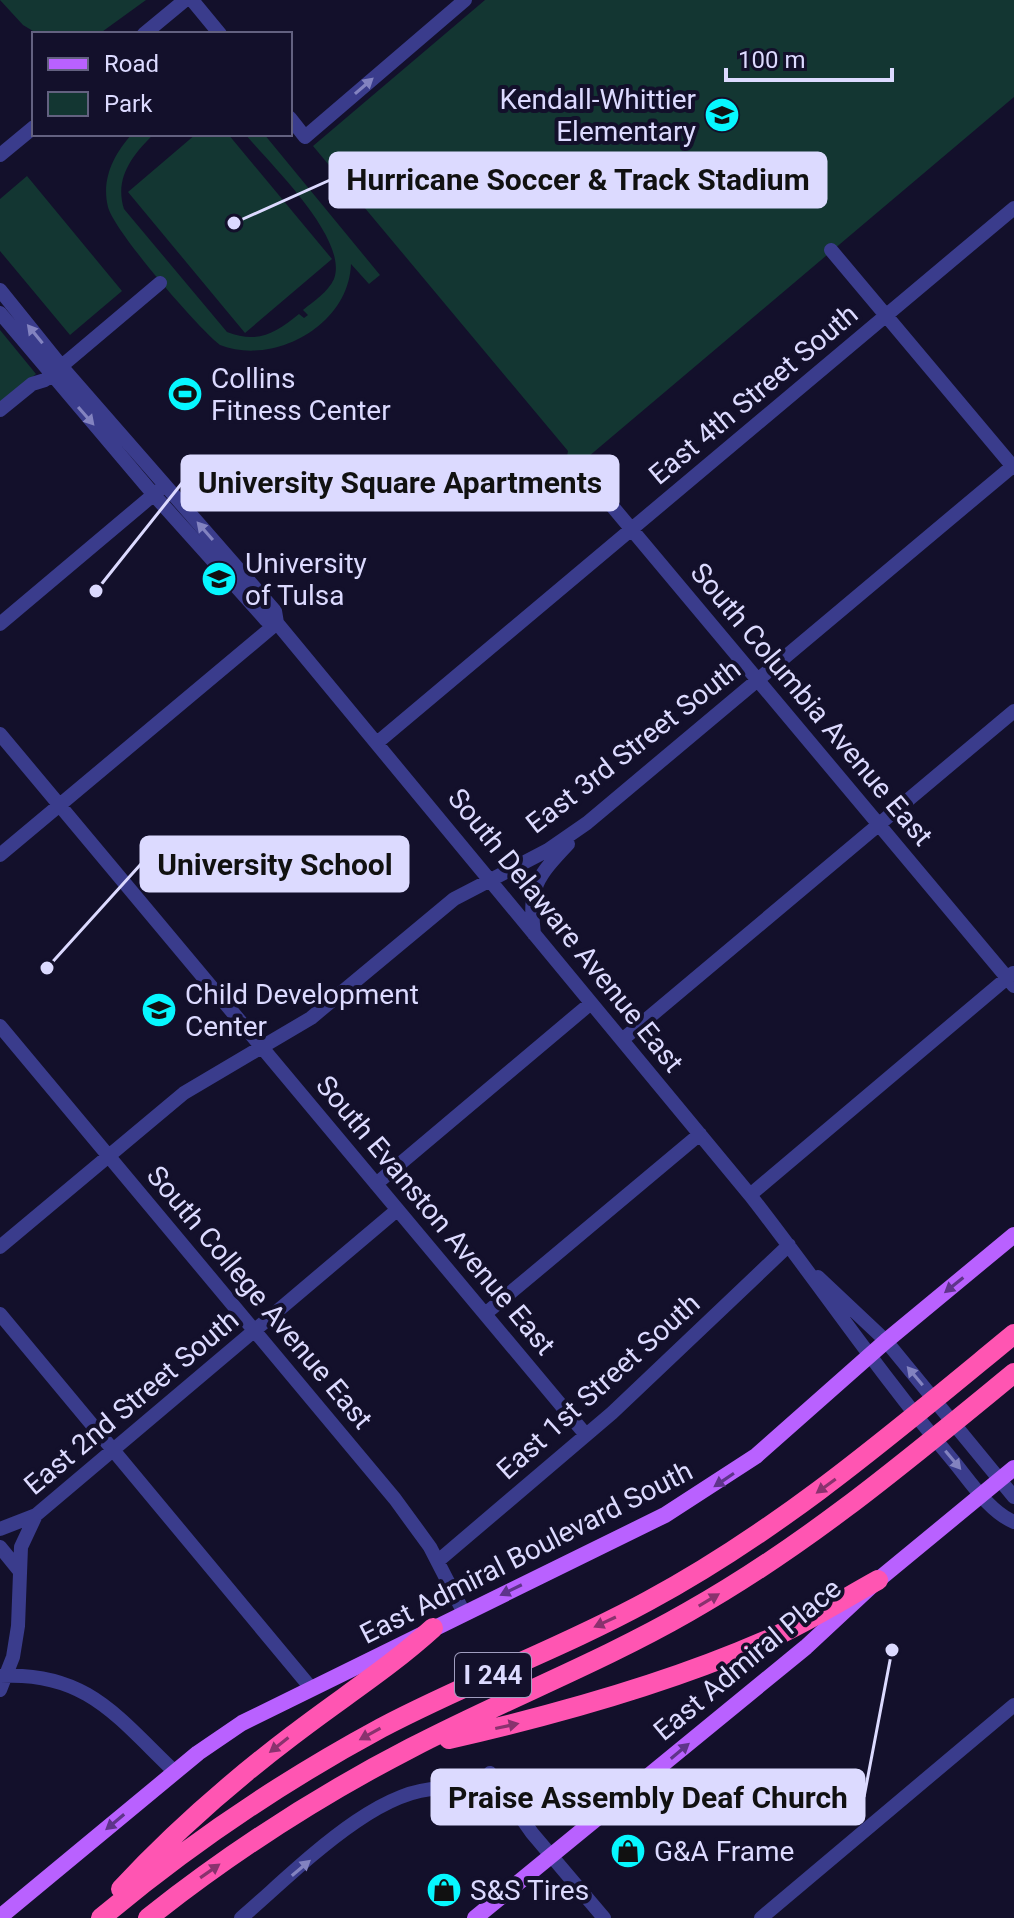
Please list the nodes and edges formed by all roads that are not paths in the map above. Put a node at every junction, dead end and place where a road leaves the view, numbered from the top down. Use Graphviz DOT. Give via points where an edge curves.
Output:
graph roads {
  1 [pos="185,0"];
  2 [pos="192,0"];
  3 [pos="465,0"];
  4 [pos="146,32"];
  5 [pos="218,32"];
  6 [pos="292,121"];
  7 [pos="32,129"];
  8 [pos="0,155"];
  9 [pos="1014,208"];
  10 [pos="831,250"];
  11 [pos="160,283"];
  12 [pos="0,290"];
  13 [pos="0,313"];
  14 [pos="886,315"];
  15 [pos="56,372"];
  16 [pos="0,410"];
  17 [pos="576,463"];
  18 [pos="1014,467"];
  19 [pos="166,484"];
  20 [pos="154,495"];
  21 [pos="632,529"];
  22 [pos="277,623"];
  23 [pos="0,624"];
  24 [pos="759,681"];
  25 [pos="1014,711"];
  26 [pos="0,734"];
  27 [pos="378,742"];
  28 [pos="60,805"];
  29 [pos="587,823"];
  30 [pos="879,825"];
  31 [pos="0,855"];
  32 [pos="489,880"];
  33 [pos="534,934"];
  34 [pos="1012,979"];
  35 [pos="591,1003"];
  36 [pos="0,1026"];
  37 [pos="622,1040"];
  38 [pos="262,1048"];
  39 [pos="700,1134"];
  40 [pos="108,1155"];
  41 [pos="376,1184"];
  42 [pos="750,1195"];
  43 [pos="397,1210"];
  44 [pos="1014,1235"];
  45 [pos="789,1245"];
  46 [pos="0,1247"];
  47 [pos="811,1272"];
  48 [pos="0,1314"];
  49 [pos="485,1314"];
  50 [pos="255,1331"];
  51 [pos="1014,1334"];
  52 [pos="886,1341"];
  53 [pos="868,1356"];
  54 [pos="1014,1373"];
  55 [pos="586,1435"];
  56 [pos="114,1450"];
  57 [pos="1008,1474"];
  58 [pos="982,1494"];
  59 [pos="1014,1497"];
  60 [pos="36,1515"];
  61 [pos="1014,1522"];
  62 [pos="0,1529"];
  63 [pos="0,1547"];
  64 [pos="438,1561"];
  65 [pos="18,1569"];
  66 [pos="878,1580"];
  67 [pos="464,1613"];
  68 [pos="433,1628"];
  69 [pos="2,1681"];
  70 [pos="311,1688"];
  71 [pos="1014,1705"];
  72 [pos="413,1747"];
  73 [pos="175,1772"];
  74 [pos="490,1773"];
  75 [pos="519,1815"];
  76 [pos="550,1855"];
  77 [pos="0,1917"];
  78 [pos="94,1918"];
  79 [pos="101,1918"];
  80 [pos="148,1918"];
  81 [pos="241,1918"];
  82 [pos="475,1918"];
  83 [pos="604,1918"];
  84 [pos="761,1918"];
  1 -- 4 [label="street"];
  2 -- 5 [label="street"];
  6 -- 3 [label="street, one-way" via="305,137"];
  7 -- 8 [label="street"];
  9 -- 14 [label="street, East 4th Street South"];
  10 -- 14 [label="street"];
  11 -- 15 [label="street"];
  15 -- 12 [label="street, South Delaware Avenue East, one-way"];
  13 -- 15 [label="street, South Delaware Avenue East"];
  14 -- 18 [label="street"];
  14 -- 21 [label="street, East 4th Street South"];
  15 -- 16 [label="street"];
  15 -- 19 [label="street, South Delaware Avenue East"];
  15 -- 20 [label="street, South Delaware Avenue East, one-way"];
  17 -- 21 [label="street, South Columbia Avenue East"];
  18 -- 24 [label="street, East 3rd Street South"];
  19 -- 20 [label="street"];
  22 -- 19 [label="street, South Delaware Avenue East, one-way" via="275,611"];
  20 -- 22 [label="street, South Delaware Avenue East" via="266,620"];
  20 -- 23 [label="street"];
  21 -- 24 [label="street, South Columbia Avenue East"];
  21 -- 27 [label="street, East 4th Street South"];
  22 -- 27 [label="street, South Delaware Avenue East"];
  22 -- 28 [label="street"];
  24 -- 29 [label="street, East 3rd Street South"];
  24 -- 30 [label="street, South Columbia Avenue East"];
  25 -- 30 [label="street"];
  26 -- 28 [label="street, South Evanston Avenue East"];
  27 -- 32 [label="street, South Delaware Avenue East"];
  28 -- 31 [label="street"];
  28 -- 38 [label="street, South Evanston Avenue East"];
  29 -- 32 [label="street, East 3rd Street South"];
  29 -- 33 [label="street" via="542,870 531,905"];
  30 -- 34 [label="street, South Columbia Avenue East"];
  30 -- 37 [label="street"];
  32 -- 33 [label="street, South Delaware Avenue East"];
  32 -- 38 [label="street, East 3rd Street South" via="443,907 311,1018"];
  33 -- 35 [label="street, South Delaware Avenue East"];
  34 -- 42 [label="street"];
  35 -- 37 [label="street, South Delaware Avenue East"];
  35 -- 41 [label="street"];
  36 -- 40 [label="street, South College Avenue East"];
  37 -- 39 [label="street, South Delaware Avenue East"];
  38 -- 40 [label="street, East 3rd Street South" via="184,1093"];
  38 -- 41 [label="street, South Evanston Avenue East"];
  39 -- 42 [label="street, South Delaware Avenue East"];
  39 -- 49 [label="street"];
  40 -- 46 [label="street, East 3rd Street South"];
  40 -- 50 [label="street, South College Avenue East"];
  41 -- 43 [label="street, South Evanston Avenue East"];
  42 -- 45 [label="street, South Delaware Avenue East"];
  43 -- 49 [label="street, South Evanston Avenue East"];
  43 -- 50 [label="street, East 2nd Street South"];
  44 -- 52 [label="main road, East Admiral Boulevard South, one-way"];
  45 -- 47 [label="street, South Delaware Avenue East"];
  45 -- 55 [label="street, East 1st Street South"];
  47 -- 52 [label="street, South Delaware Avenue East"];
  47 -- 53 [label="street, South Delaware Avenue East"];
  48 -- 56 [label="street"];
  49 -- 55 [label="street, South Evanston Avenue East"];
  50 -- 56 [label="street, East 2nd Street South"];
  50 -- 64 [label="street, South College Avenue East" via="395,1499"];
  51 -- 79 [label="highway, I 244, one-way" via="788,1514 647,1602 383,1727 270,1793"];
  52 -- 53 [label="main road, East Admiral Boulevard South"];
  57 -- 52 [label="street, South Delaware Avenue East, one-way"];
  53 -- 58 [label="street, South Delaware Avenue East, one-way"];
  53 -- 67 [label="main road, East Admiral Boulevard South, one-way" via="756,1456 697,1498"];
  72 -- 54 [label="highway, I 244, one-way" via="608,1656 761,1569 906,1463"];
  55 -- 64 [label="street, East 1st Street South"];
  56 -- 60 [label="street, East 2nd Street South"];
  56 -- 70 [label="street"];
  57 -- 58 [label="main road, East Admiral Place"];
  57 -- 59 [label="street, South Delaware Avenue East"];
  58 -- 61 [label="street, South Delaware Avenue East"];
  58 -- 66 [label="main road, East Admiral Place"];
  60 -- 62 [label="street"];
  60 -- 65 [label="street, East 2nd Street South" via="21,1547"];
  63 -- 65 [label="street"];
  64 -- 67 [label="street, South College Avenue East"];
  65 -- 69 [label="street, East 2nd Street South" via="18,1626"];
  72 -- 66 [label="highway, one-way" via="546,1718 706,1663 764,1642"];
  76 -- 66 [label="main road, East Admiral Place, one-way" via="806,1647"];
  67 -- 68 [label="main road, East Admiral Boulevard South"];
  68 -- 70 [label="main road, East Admiral Boulevard South"];
  68 -- 78 [label="highway, one-way" via="171,1835"];
  69 -- 73 [label="street" via="42,1677 88,1693 125,1720"];
  70 -- 73 [label="main road" via="242,1723"];
  71 -- 84 [label="street"];
  80 -- 72 [label="highway, I 244, one-way" via="284,1821"];
  73 -- 77 [label="main road, one-way"];
  74 -- 75 [label="street"];
  75 -- 76 [label="street"];
  81 -- 75 [label="street, one-way" via="381,1804 424,1789 465,1792"];
  76 -- 82 [label="main road, East Admiral Place"];
  76 -- 83 [label="street"];
}
